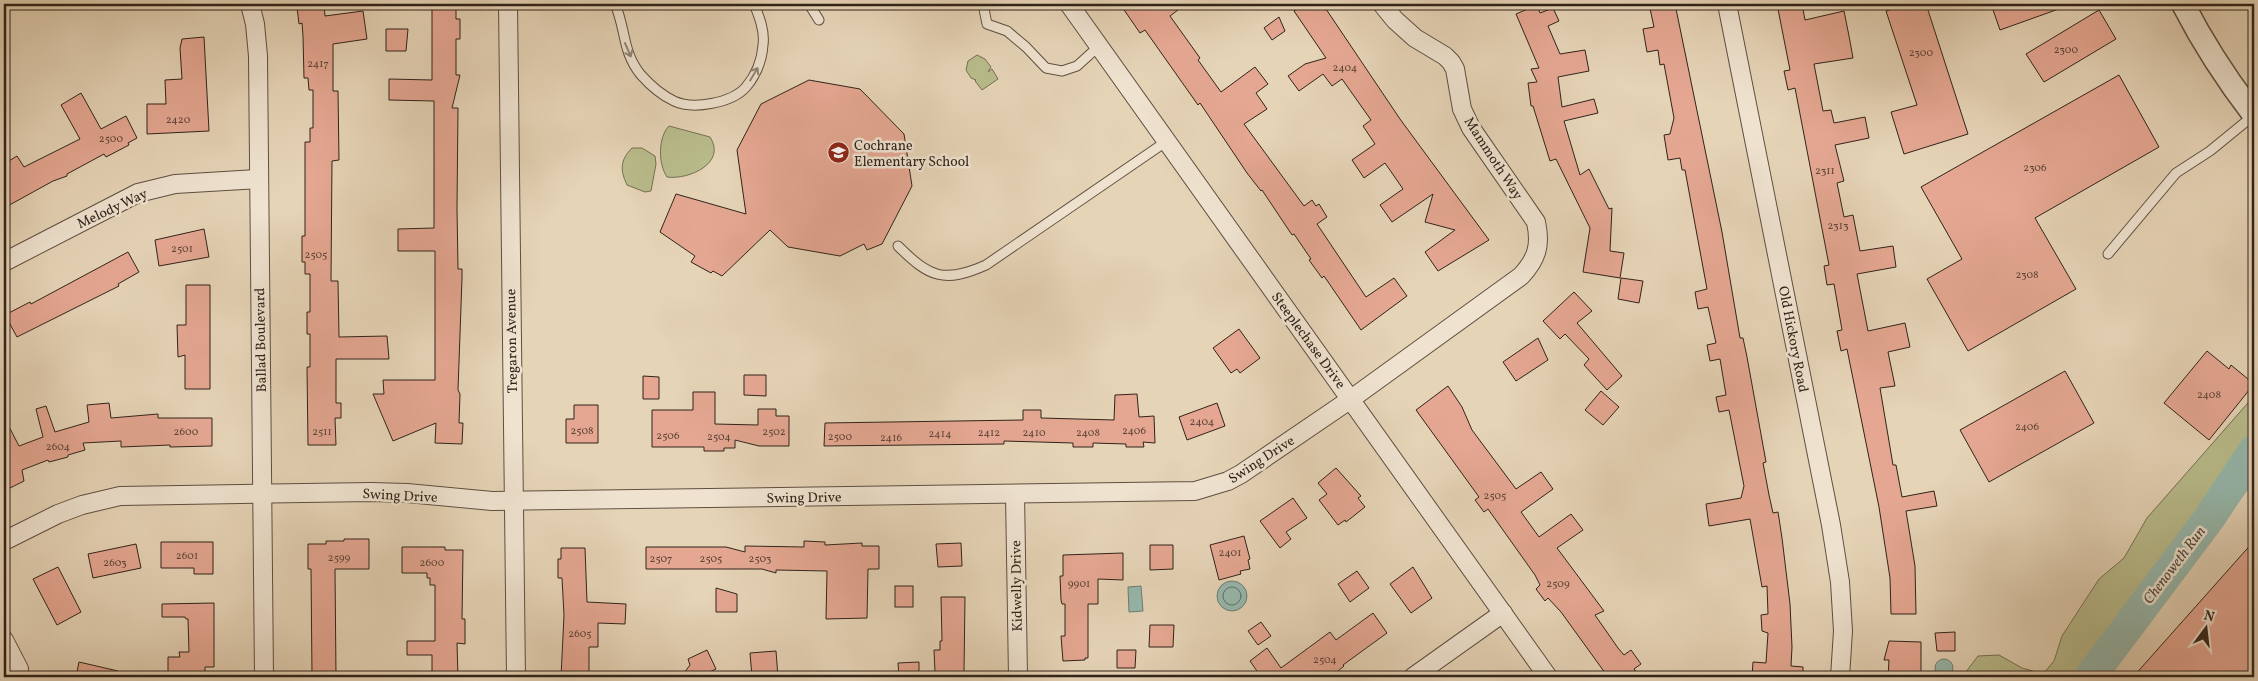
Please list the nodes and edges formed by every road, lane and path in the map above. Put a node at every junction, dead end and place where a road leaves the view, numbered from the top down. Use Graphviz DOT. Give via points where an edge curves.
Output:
graph roads {
  1 [pos="250,4"];
  2 [pos="508,4"];
  3 [pos="615,4"];
  4 [pos="754,4"];
  5 [pos="809,4"];
  6 [pos="983,4"];
  7 [pos="1069,4"];
  8 [pos="1382,4"];
  9 [pos="1727,4"];
  10 [pos="2183,4"];
  11 [pos="819,20"];
  12 [pos="1099,46"];
  13 [pos="2254,115"];
  14 [pos="1167,141"];
  15 [pos="258,179"];
  16 [pos="898,246"];
  17 [pos="1537,254"];
  18 [pos="2108,254"];
  19 [pos="4,262"];
  20 [pos="1351,399"];
  21 [pos="263,493"];
  22 [pos="1015,494"];
  23 [pos="513,500"];
  24 [pos="4,541"];
  25 [pos="1503,613"];
  26 [pos="4,640"];
  27 [pos="19,670"];
  28 [pos="264,677"];
  29 [pos="516,677"];
  30 [pos="1018,677"];
  31 [pos="1413,677"];
  32 [pos="1548,677"];
  33 [pos="1840,677"];
  1 -- 15 [label="street, Ballad Boulevard" via="258,56"];
  2 -- 23 [label="street, Tregaron Avenue"];
  3 -- 4 [label="lane, one-way" via="622,19 625,46 640,73 655,90 675,102 698,106 722,101 745,88 759,65 764,43"];
  5 -- 11 [label="lane"];
  6 -- 12 [label="lane" via="987,24 1007,30 1046,68 1062,71 1077,66"];
  7 -- 12 [label="street, Steeplechase Drive"];
  8 -- 17 [label="street, Mammoth Way" via="1415,38 1451,62 1462,109 1471,128 1536,222"];
  9 -- 33 [label="street, Old Hickory Road" via="1831,525 1840,582 1843,631"];
  10 -- 13 [label="street" via="2229,82"];
  12 -- 14 [label="street, Steeplechase Drive"];
  13 -- 18 [label="lane" via="2210,151 2176,173"];
  14 -- 16 [label="lane" via="971,271 951,276 933,274 916,264"];
  14 -- 20 [label="street, Steeplechase Drive"];
  15 -- 19 [label="street, Melody Way" via="175,184 138,193"];
  15 -- 21 [label="street, Ballad Boulevard"];
  17 -- 20 [label="street, Swing Drive" via="1521,276"];
  20 -- 22 [label="street, Swing Drive" via="1241,474 1212,487 1195,491"];
  20 -- 25 [label="street, Steeplechase Drive"];
  21 -- 23 [label="street, Swing Drive" via="407,493"];
  21 -- 24 [label="street, Swing Drive" via="120,496 58,514"];
  21 -- 28 [label="street, Ballad Boulevard"];
  22 -- 23 [label="street, Swing Drive"];
  22 -- 30 [label="street, Kidwelly Drive"];
  23 -- 29 [label="street, Tregaron Avenue"];
  25 -- 31 [label="street"];
  25 -- 32 [label="street, Steeplechase Drive"];
  26 -- 27 [label="street"];
}
